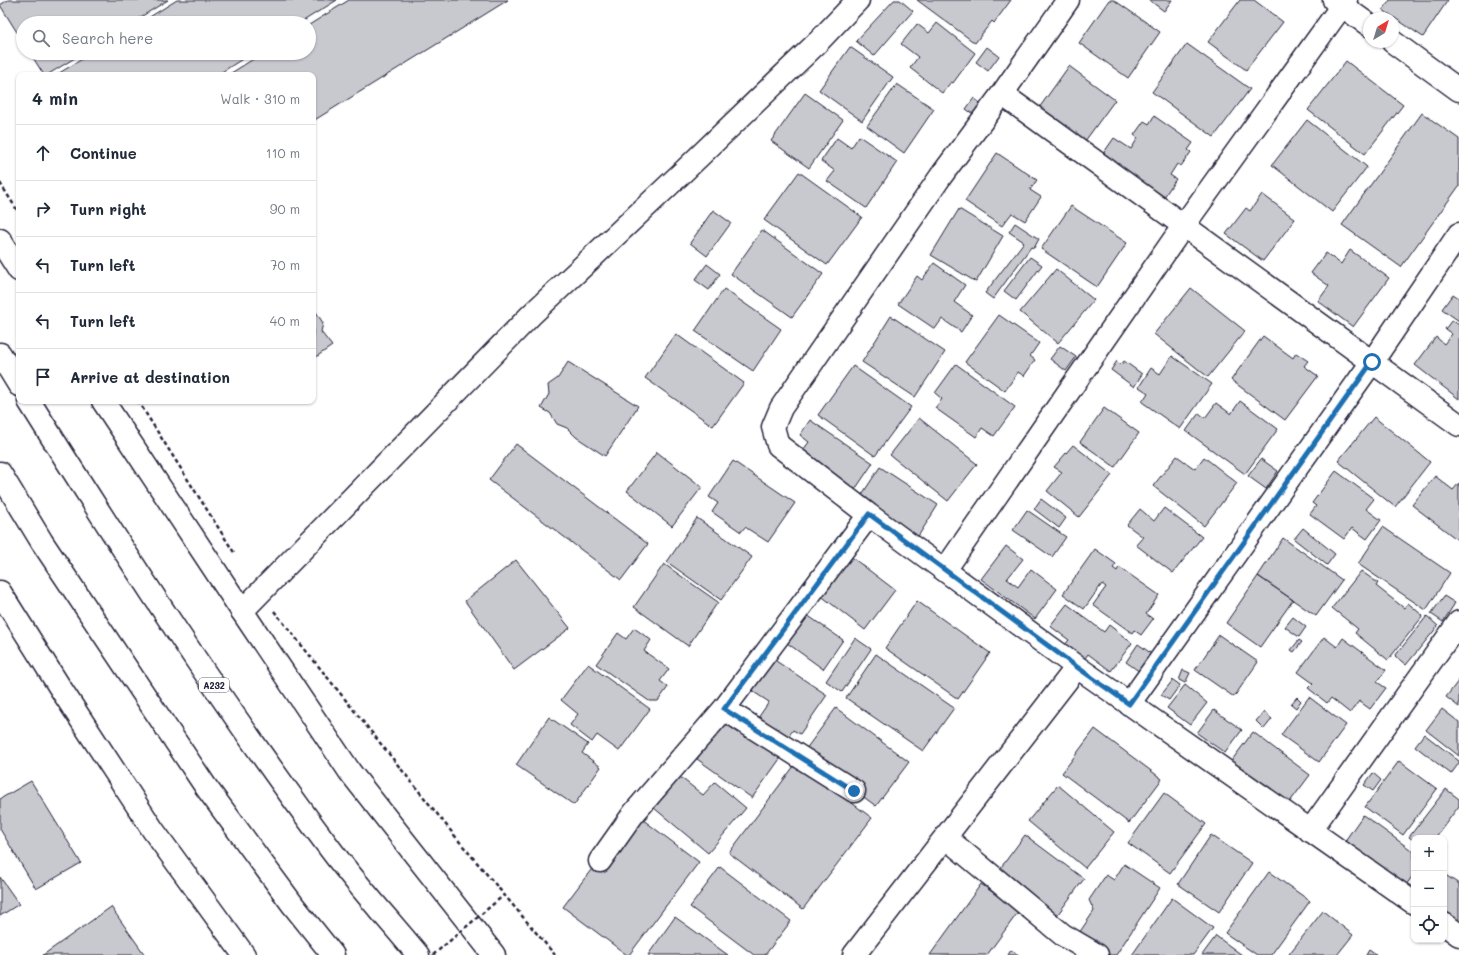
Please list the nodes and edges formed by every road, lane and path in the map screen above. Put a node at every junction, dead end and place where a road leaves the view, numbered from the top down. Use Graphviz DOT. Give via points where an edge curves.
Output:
graph roads {
  1 [pos="858,0"];
  2 [pos="1068,0"];
  3 [pos="1340,2"];
  4 [pos="1363,20"];
  5 [pos="1399,47"];
  6 [pos="1459,90"];
  7 [pos="1002,94"];
  8 [pos="0,183"];
  9 [pos="16,208"];
  10 [pos="1184,225"];
  11 [pos="1459,234"];
  12 [pos="0,240"];
  13 [pos="16,265"];
  14 [pos="0,354"];
  15 [pos="1372,362"];
  16 [pos="16,380"];
  17 [pos="31,404"];
  18 [pos="105,404"];
  19 [pos="140,404"];
  20 [pos="1459,425"];
  21 [pos="0,473"];
  22 [pos="869,514"];
  23 [pos="235,554"];
  24 [pos="945,570"];
  25 [pos="0,592"];
  26 [pos="260,593"];
  27 [pos="242,612"];
  28 [pos="1459,622"];
  29 [pos="1077,667"];
  30 [pos="1129,704"];
  31 [pos="724,709"];
  32 [pos="854,791"];
  33 [pos="1310,831"];
  34 [pos="945,837"];
  35 [pos="600,861"];
  36 [pos="504,895"];
  37 [pos="1411,901"];
  38 [pos="1447,926"];
  39 [pos="1459,934"];
  40 [pos="244,955"];
  41 [pos="333,955"];
  42 [pos="418,955"];
  43 [pos="433,955"];
  44 [pos="494,955"];
  45 [pos="554,955"];
  46 [pos="854,955"];
  47 [pos="1097,955"];
  1 -- 26 [label="main road" via="691,165 531,315"];
  2 -- 7 [label="main road"];
  3 -- 4 [label="main road"];
  3 -- 10 [label="main road"];
  5 -- 6 [label="main road"];
  7 -- 10 [label="main road"];
  7 -- 22 [label="main road" via="781,408 773,427 778,445"];
  8 -- 9 [label="path"];
  10 -- 15 [label="main road"];
  10 -- 24 [label="main road"];
  11 -- 15 [label="main road"];
  12 -- 13 [label="main road"];
  14 -- 16 [label="main road"];
  15 -- 20 [label="main road"];
  15 -- 30 [label="main road"];
  17 -- 42 [label="main road, A232" via="178,632 254,743 332,852"];
  18 -- 27 [label="main road"];
  19 -- 23 [label="path"];
  21 -- 41 [label="main road" via="42,542 206,787"];
  22 -- 24 [label="main road"];
  22 -- 31 [label="main road"];
  24 -- 29 [label="main road"];
  25 -- 40 [label="main road" via="153,830"];
  26 -- 27 [label="main road"];
  26 -- 36 [label="path"];
  27 -- 44 [label="main road" via="350,772"];
  28 -- 33 [label="main road"];
  29 -- 30 [label="main road"];
  29 -- 34 [label="main road"];
  30 -- 33 [label="main road"];
  31 -- 32 [label="main road"];
  31 -- 35 [label="main road" via="634,813"];
  33 -- 37 [label="main road"];
  34 -- 46 [label="main road"];
  34 -- 47 [label="main road" via="1062,935"];
  36 -- 43 [label="path, bridge"];
  36 -- 45 [label="path"];
  38 -- 39 [label="main road"];
}
